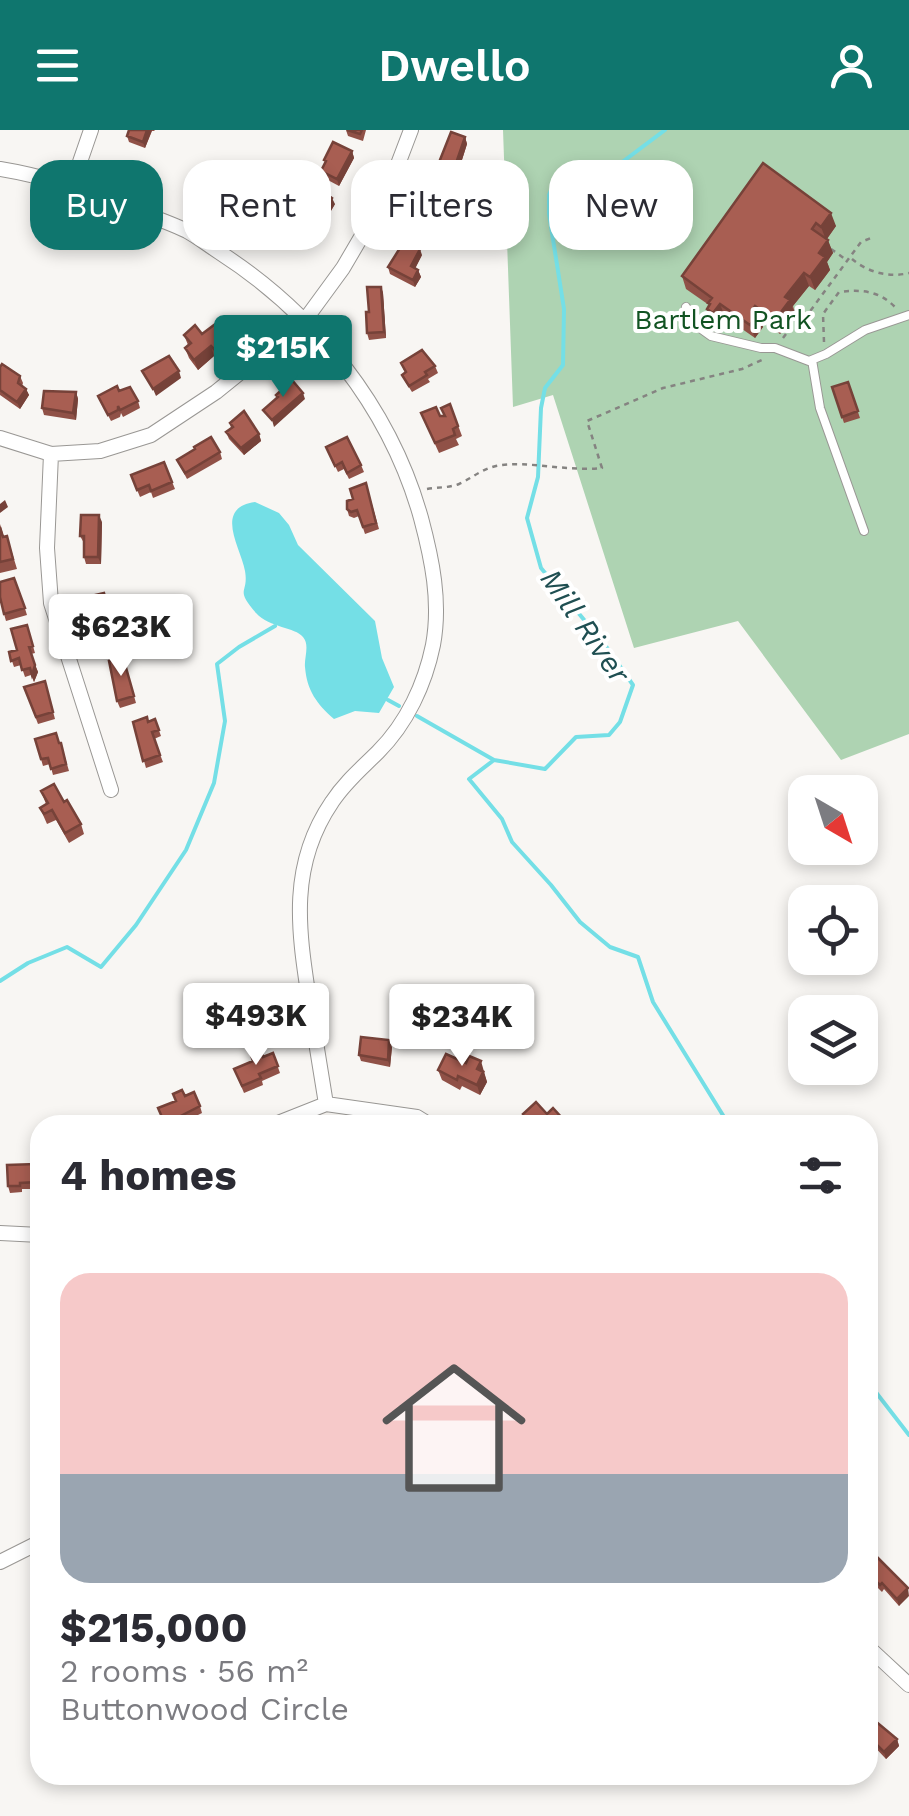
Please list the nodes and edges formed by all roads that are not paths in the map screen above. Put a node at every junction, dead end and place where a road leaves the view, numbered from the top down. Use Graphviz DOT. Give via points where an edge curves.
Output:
graph roads {
  1 [pos="90,130"];
  2 [pos="410,130"];
  3 [pos="80,160"];
  4 [pos="0,170"];
  5 [pos="30,176"];
  6 [pos="163,222"];
  7 [pos="686,307"];
  8 [pos="909,315"];
  9 [pos="305,320"];
  10 [pos="812,360"];
  11 [pos="0,438"];
  12 [pos="52,454"];
  13 [pos="864,531"];
  14 [pos="110,790"];
  15 [pos="326,1104"];
  16 [pos="299,1115"];
  17 [pos="404,1115"];
  18 [pos="0,1233"];
  19 [pos="30,1234"];
  20 [pos="30,1547"];
  21 [pos="0,1562"];
  22 [pos="878,1656"];
  23 [pos="909,1684"];
  1 -- 3 [label="street"];
  2 -- 9 [label="street" via="387,192"];
  4 -- 5 [label="street"];
  6 -- 9 [label="street" via="251,272"];
  7 -- 10 [label="lane" via="712,336"];
  8 -- 10 [label="lane"];
  9 -- 12 [label="street" via="151,435 100,451"];
  9 -- 15 [label="street" via="351,374 393,444 413,493 436,598 422,687 381,749 331,803 312,837 301,878 302,953"];
  10 -- 13 [label="lane" via="820,408"];
  11 -- 12 [label="street"];
  12 -- 14 [label="street" via="46,548 51,603"];
  15 -- 16 [label="street"];
  15 -- 17 [label="street"];
  18 -- 19 [label="street"];
  20 -- 21 [label="street"];
  22 -- 23 [label="street"];
}
